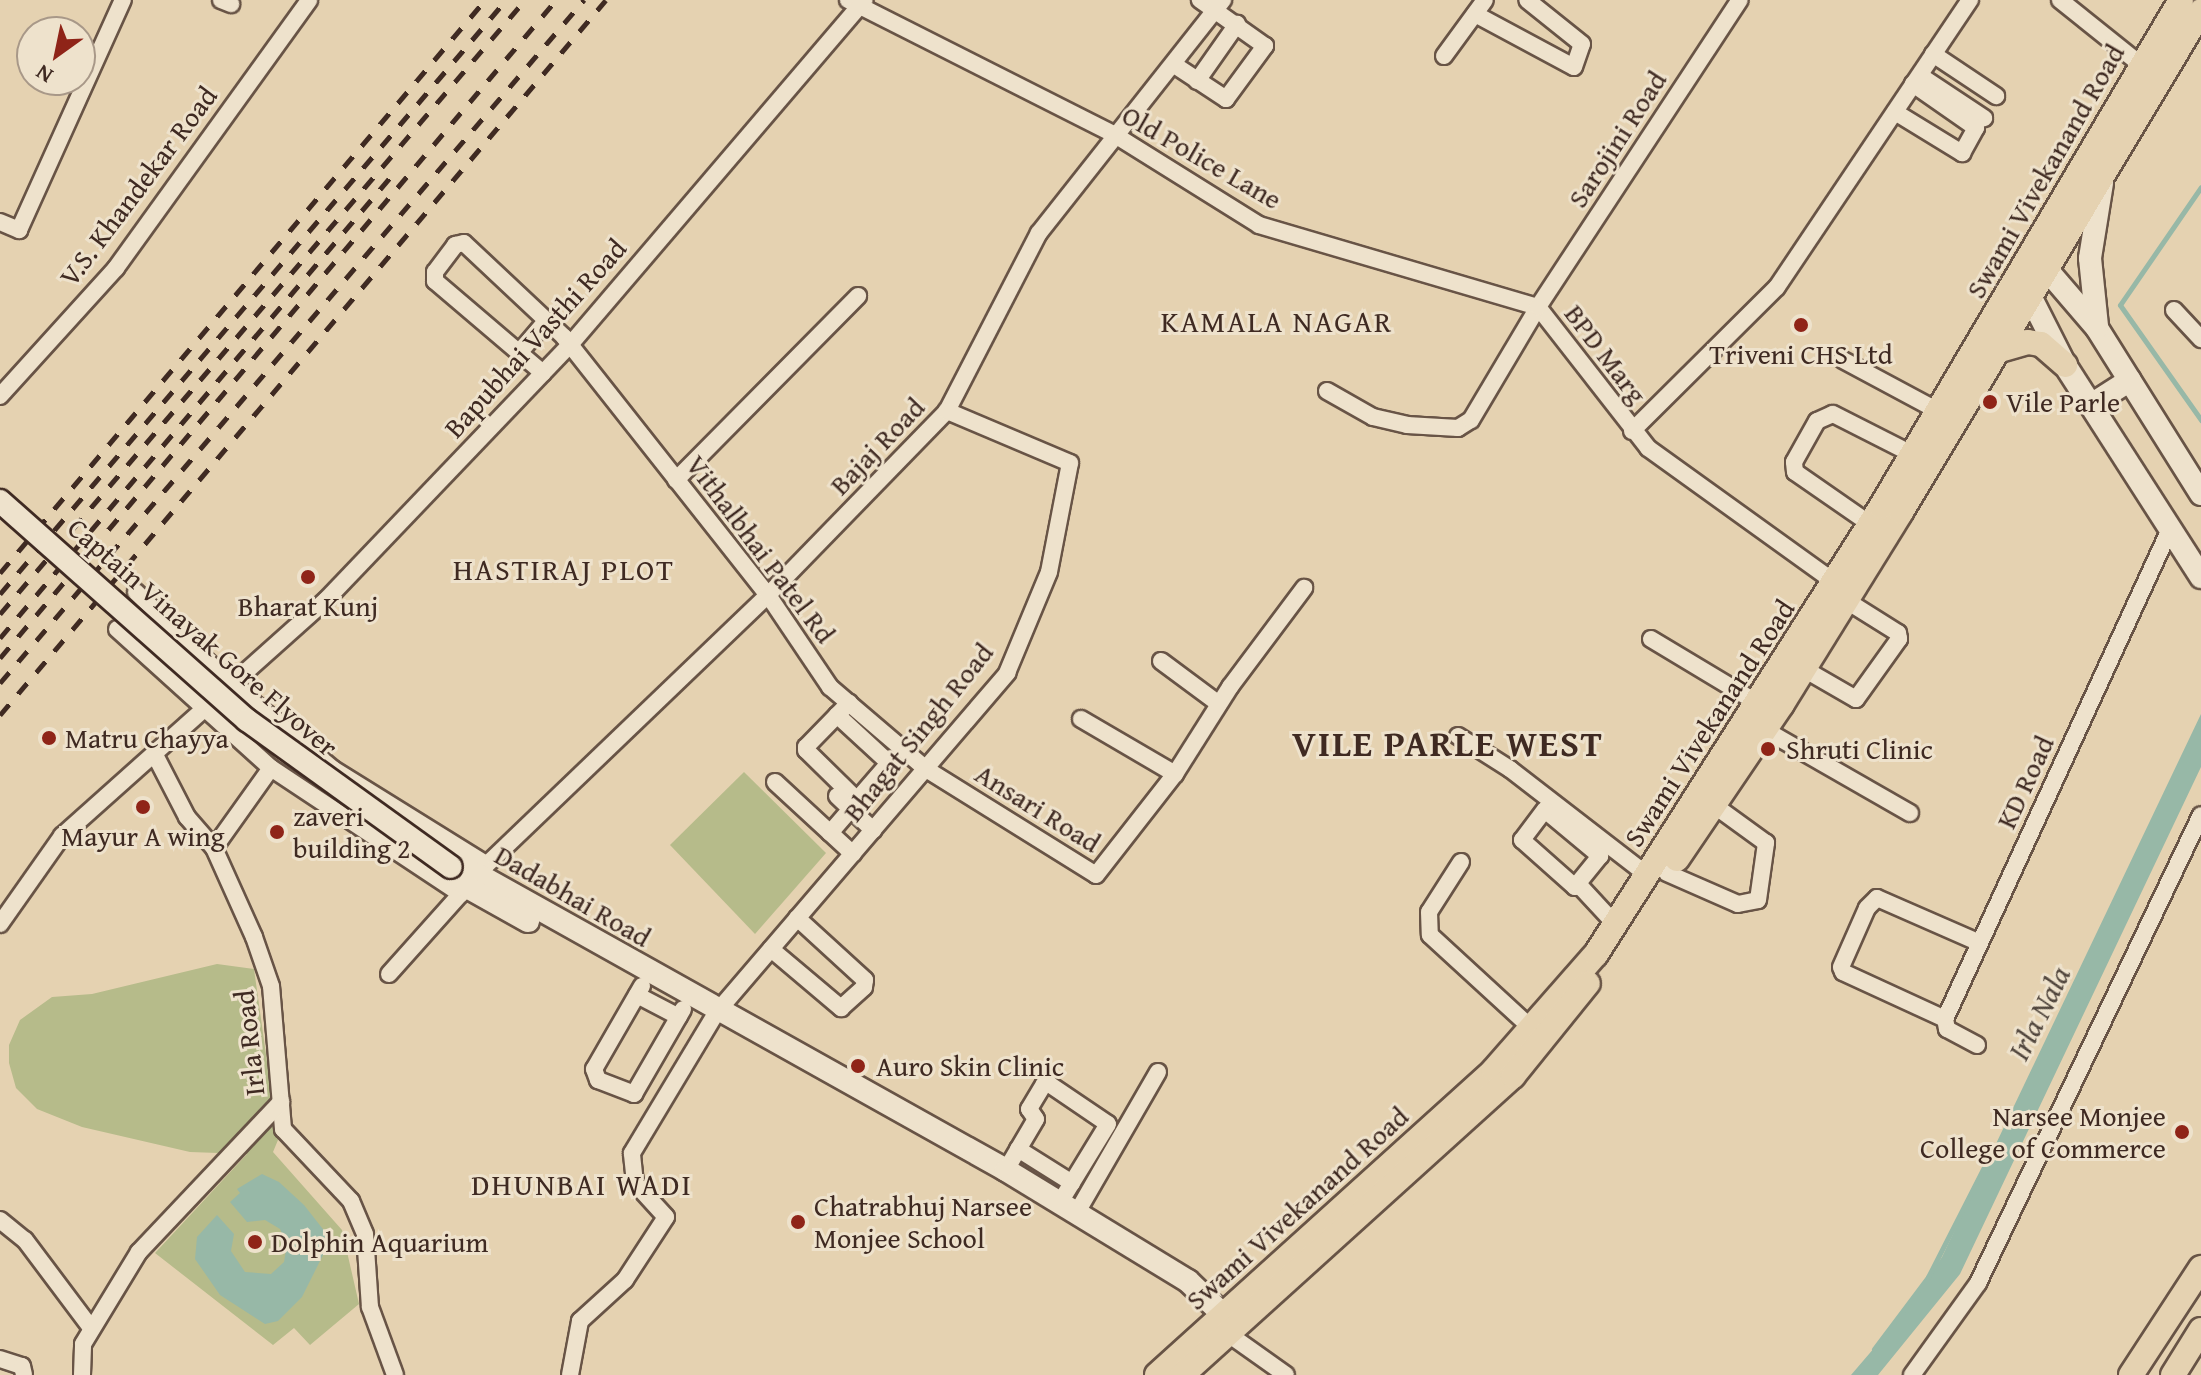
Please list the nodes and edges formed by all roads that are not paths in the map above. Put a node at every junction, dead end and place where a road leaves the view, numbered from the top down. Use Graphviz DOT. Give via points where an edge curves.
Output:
graph roads {
  1 [pos="123,0"];
  2 [pos="309,0"];
  3 [pos="1200,0"];
  4 [pos="1527,0"];
  5 [pos="1740,0"];
  6 [pos="1970,0"];
  7 [pos="2060,0"];
  8 [pos="2181,0"];
  9 [pos="856,3"];
  10 [pos="1220,5"];
  11 [pos="1483,8"];
  12 [pos="2201,11"];
  13 [pos="1237,24"];
  14 [pos="1444,56"];
  15 [pos="1935,56"];
  16 [pos="2141,65"];
  17 [pos="1176,66"];
  18 [pos="1197,81"];
  19 [pos="1918,81"];
  20 [pos="1996,96"];
  21 [pos="1897,113"];
  22 [pos="1984,118"];
  23 [pos="1115,135"];
  24 [pos="2102,183"];
  25 [pos="0,222"];
  26 [pos="2037,267"];
  27 [pos="858,296"];
  28 [pos="2031,298"];
  29 [pos="1538,307"];
  30 [pos="2174,310"];
  31 [pos="547,320"];
  32 [pos="2097,328"];
  33 [pos="2201,339"];
  34 [pos="569,346"];
  35 [pos="2000,350"];
  36 [pos="519,353"];
  37 [pos="1843,360"];
  38 [pos="2065,365"];
  39 [pos="543,373"];
  40 [pos="2130,380"];
  41 [pos="1327,391"];
  42 [pos="0,396"];
  43 [pos="2091,405"];
  44 [pos="947,411"];
  45 [pos="1938,411"];
  46 [pos="1632,431"];
  47 [pos="1912,454"];
  48 [pos="676,480"];
  49 [pos="2201,494"];
  50 [pos="0,501"];
  51 [pos="1870,524"];
  52 [pos="2171,527"];
  53 [pos="2201,577"];
  54 [pos="1304,588"];
  55 [pos="136,592"];
  56 [pos="1844,592"];
  57 [pos="768,595"];
  58 [pos="117,629"];
  59 [pos="1651,639"];
  60 [pos="1161,661"];
  61 [pos="1804,669"];
  62 [pos="231,684"];
  63 [pos="849,703"];
  64 [pos="1219,704"];
  65 [pos="1759,704"];
  66 [pos="203,710"];
  67 [pos="837,715"];
  68 [pos="1081,719"];
  69 [pos="876,726"];
  70 [pos="1762,734"];
  71 [pos="1458,736"];
  72 [pos="864,740"];
  73 [pos="155,755"];
  74 [pos="797,759"];
  75 [pos="271,768"];
  76 [pos="926,769"];
  77 [pos="1175,774"];
  78 [pos="1819,774"];
  79 [pos="775,782"];
  80 [pos="874,784"];
  81 [pos="896,803"];
  82 [pos="1715,806"];
  83 [pos="851,809"];
  84 [pos="1910,813"];
  85 [pos="2201,815"];
  86 [pos="873,830"];
  87 [pos="830,833"];
  88 [pos="214,848"];
  89 [pos="853,854"];
  90 [pos="1461,862"];
  91 [pos="451,867"];
  92 [pos="1657,874"];
  93 [pos="473,880"];
  94 [pos="1579,885"];
  95 [pos="800,921"];
  96 [pos="0,924"];
  97 [pos="1616,925"];
  98 [pos="1980,943"];
  99 [pos="774,951"];
  100 [pos="389,974"];
  101 [pos="640,990"];
  102 [pos="681,1013"];
  103 [pos="713,1019"];
  104 [pos="1945,1019"];
  105 [pos="1531,1028"];
  106 [pos="1977,1045"];
  107 [pos="1158,1072"];
  108 [pos="281,1102"];
  109 [pos="1113,1134"];
  110 [pos="1018,1149"];
  111 [pos="1006,1170"];
  112 [pos="1072,1183"];
  113 [pos="1067,1209"];
  114 [pos="0,1220"];
  115 [pos="2201,1268"];
  116 [pos="1229,1327"];
  117 [pos="91,1328"];
  118 [pos="2201,1330"];
  119 [pos="0,1359"];
  120 [pos="392,1373"];
  121 [pos="24,1375"];
  122 [pos="82,1375"];
  123 [pos="570,1375"];
  124 [pos="1157,1375"];
  125 [pos="1182,1375"];
  126 [pos="1286,1375"];
  127 [pos="1912,1375"];
  128 [pos="2131,1375"];
  129 [pos="2173,1375"];
  1 -- 25 [label="street" via="19,230"];
  2 -- 42 [label="street, V.S. Khandekar Road" via="116,268"];
  3 -- 10 [label="street"];
  4 -- 11 [label="street" via="1583,46 1574,67"];
  5 -- 29 [label="street, Sarojini Road"];
  6 -- 15 [label="street"];
  7 -- 16 [label="street"];
  8 -- 16 [label="main road, Swami Vivekanand Road"];
  9 -- 23 [label="street, Old Police Lane"];
  9 -- 34 [label="street, Bapubhai Vasthi Road"];
  10 -- 13 [label="street"];
  10 -- 17 [label="street, Bajaj Road"];
  11 -- 14 [label="street"];
  12 -- 24 [label="main road, Swami Vivekanand Road"];
  13 -- 18 [label="street"];
  13 -- 18 [label="street" via="1264,48 1226,99"];
  15 -- 19 [label="street"];
  15 -- 20 [label="street"];
  16 -- 26 [label="main road, Swami Vivekanand Road"];
  17 -- 18 [label="street"];
  17 -- 23 [label="street, Bajaj Road"];
  19 -- 21 [label="street"];
  19 -- 21 [label="street" via="1976,128 1963,151 1958,153"];
  19 -- 22 [label="street"];
  21 -- 46 [label="street" via="1777,287"];
  23 -- 29 [label="street, Old Police Lane" via="1259,225"];
  23 -- 44 [label="street, Bajaj Road" via="1039,233"];
  24 -- 26 [label="main road, Swami Vivekanand Road"];
  24 -- 32 [label="main road" via="2090,258"];
  26 -- 28 [label="main road, Swami Vivekanand Road"];
  26 -- 32 [label="main road"];
  26 -- 45 [label="main road, Swami Vivekanand Road"];
  27 -- 48 [label="street"];
  28 -- 35 [label="main road, Swami Vivekanand Road"];
  28 -- 38 [label="main road"];
  29 -- 41 [label="street, Sarojini Road" via="1471,420 1458,428 1373,417"];
  29 -- 46 [label="street, BPD Marg"];
  30 -- 33 [label="street"];
  31 -- 34 [label="street, Vithalbhai Patel Rd"];
  31 -- 36 [label="street"];
  31 -- 36 [label="street, Vithalbhai Patel Rd" via="464,243 455,245 435,272 435,281"];
  32 -- 40 [label="main road"];
  34 -- 39 [label="street, Bapubhai Vasthi Road"];
  34 -- 48 [label="street, Vithalbhai Patel Rd"];
  35 -- 38 [label="main road" via="2041,344"];
  35 -- 56 [label="main road, Swami Vivekanand Road"];
  36 -- 39 [label="street"];
  37 -- 45 [label="street"];
  38 -- 43 [label="main road"];
  39 -- 62 [label="street, Bapubhai Vasthi Road" via="326,600"];
  40 -- 43 [label="main road"];
  40 -- 49 [label="main road"];
  43 -- 52 [label="main road"];
  44 -- 57 [label="street, Bajaj Road"];
  44 -- 76 [label="street, Bhagat Singh Road" via="1070,463 1049,572 1007,673"];
  45 -- 47 [label="main road, Swami Vivekanand Road"];
  46 -- 56 [label="street, BPD Marg"];
  47 -- 51 [label="main road, Swami Vivekanand Road"];
  47 -- 51 [label="street" via="1833,414 1817,421 1794,462 1795,472"];
  48 -- 57 [label="street, Vithalbhai Patel Rd"];
  50 -- 91 [label="main road, Captain Vinayak Gore Flyover, bridge" via="247,720"];
  51 -- 56 [label="main road, Swami Vivekanand Road"];
  52 -- 53 [label="main road"];
  52 -- 98 [label="street, KD Road"];
  54 -- 64 [label="street"];
  55 -- 62 [label="street"];
  56 -- 61 [label="main road, Swami Vivekanand Road"];
  56 -- 61 [label="street, BPD Marg" via="1899,639 1856,699"];
  56 -- 65 [label="main road, Swami Vivekanand Road"];
  57 -- 63 [label="street, Vithalbhai Patel Rd" via="830,687"];
  57 -- 93 [label="street, Bajaj Road"];
  58 -- 66 [label="street"];
  59 -- 65 [label="street"];
  60 -- 64 [label="street"];
  61 -- 70 [label="main road, Swami Vivekanand Road"];
  62 -- 66 [label="street"];
  62 -- 93 [label="street"];
  63 -- 67 [label="street"];
  63 -- 69 [label="street, Vithalbhai Patel Rd"];
  64 -- 77 [label="street"];
  65 -- 92 [label="main road, Swami Vivekanand Road"];
  66 -- 73 [label="street"];
  66 -- 75 [label="street"];
  67 -- 72 [label="street"];
  67 -- 80 [label="street" via="806,747 807,753 857,800"];
  68 -- 77 [label="street"];
  69 -- 72 [label="street"];
  69 -- 76 [label="street, Vithalbhai Patel Rd"];
  70 -- 78 [label="street"];
  70 -- 82 [label="main road, Swami Vivekanand Road"];
  70 -- 84 [label="street"];
  71 -- 92 [label="street"];
  72 -- 80 [label="street" via="889,763"];
  73 -- 88 [label="street, Irla Road" via="187,817"];
  73 -- 96 [label="street" via="62,836"];
  74 -- 83 [label="street"];
  75 -- 88 [label="street"];
  75 -- 93 [label="street"];
  76 -- 77 [label="street, Ansari Road" via="1096,875"];
  76 -- 81 [label="street, Bhagat Singh Road"];
  79 -- 87 [label="street"];
  80 -- 81 [label="street"];
  81 -- 86 [label="street, Bhagat Singh Road"];
  82 -- 92 [label="main road, Swami Vivekanand Road"];
  82 -- 92 [label="street" via="1766,843 1758,900 1738,904"];
  83 -- 86 [label="street"];
  83 -- 87 [label="street"];
  85 -- 127 [label="street" via="1978,1283"];
  86 -- 89 [label="street, Bhagat Singh Road"];
  87 -- 89 [label="street"];
  88 -- 108 [label="street, Irla Road" via="271,986"];
  89 -- 95 [label="street, Bhagat Singh Road"];
  90 -- 105 [label="street" via="1429,912 1430,935"];
  91 -- 93 [label="main road, Dadabhai Road"];
  92 -- 97 [label="main road, Swami Vivekanand Road"];
  92 -- 116 [label="main road, Swami Vivekanand Road" via="1555,1029 1513,1076"];
  93 -- 100 [label="street, Bajaj Road"];
  93 -- 101 [label="main road, Dadabhai Road"];
  93 -- 103 [label="main road, Dadabhai Road"];
  94 -- 94 [label="street" via="1571,887 1522,840 1541,812 1549,812 1598,851 1598,860"];
  94 -- 97 [label="street"];
  95 -- 99 [label="street, Bhagat Singh Road"];
  95 -- 99 [label="street" via="865,980 864,987 841,1008"];
  97 -- 105 [label="main road, Swami Vivekanand Road"];
  98 -- 104 [label="street, KD Road"];
  98 -- 104 [label="street" via="1877,898 1867,908 1843,972"];
  99 -- 103 [label="street, Bhagat Singh Road"];
  101 -- 102 [label="main road, Dadabhai Road"];
  101 -- 102 [label="street" via="594,1069 598,1080 634,1094"];
  102 -- 103 [label="main road, Dadabhai Road"];
  103 -- 111 [label="main road, Dadabhai Road"];
  103 -- 116 [label="main road, Dadabhai Road" via="1169,1281"];
  103 -- 123 [label="street, Bhagat Singh Road" via="632,1153 635,1183 666,1217 625,1280 580,1321"];
  104 -- 106 [label="street" via="1947,1029"];
  105 -- 116 [label="main road, Swami Vivekanand Road"];
  107 -- 109 [label="street"];
  108 -- 117 [label="street" via="139,1252"];
  108 -- 120 [label="street, Irla Road" via="283,1129 351,1201 365,1234 370,1307"];
  109 -- 110 [label="street" via="1106,1119 1046,1083 1029,1109 1036,1119"];
  109 -- 112 [label="street"];
  109 -- 113 [label="street"];
  110 -- 111 [label="street"];
  110 -- 112 [label="street"];
  111 -- 113 [label="main road, Dadabhai Road"];
  112 -- 113 [label="street"];
  113 -- 116 [label="main road, Dadabhai Road" via="1188,1281"];
  114 -- 117 [label="street" via="25,1240"];
  115 -- 128 [label="main road"];
  116 -- 124 [label="main road, Swami Vivekanand Road"];
  116 -- 125 [label="main road, Swami Vivekanand Road"];
  116 -- 126 [label="street"];
  117 -- 122 [label="street" via="83,1344"];
  118 -- 129 [label="main road"];
  119 -- 121 [label="street" via="22,1366"];
}
